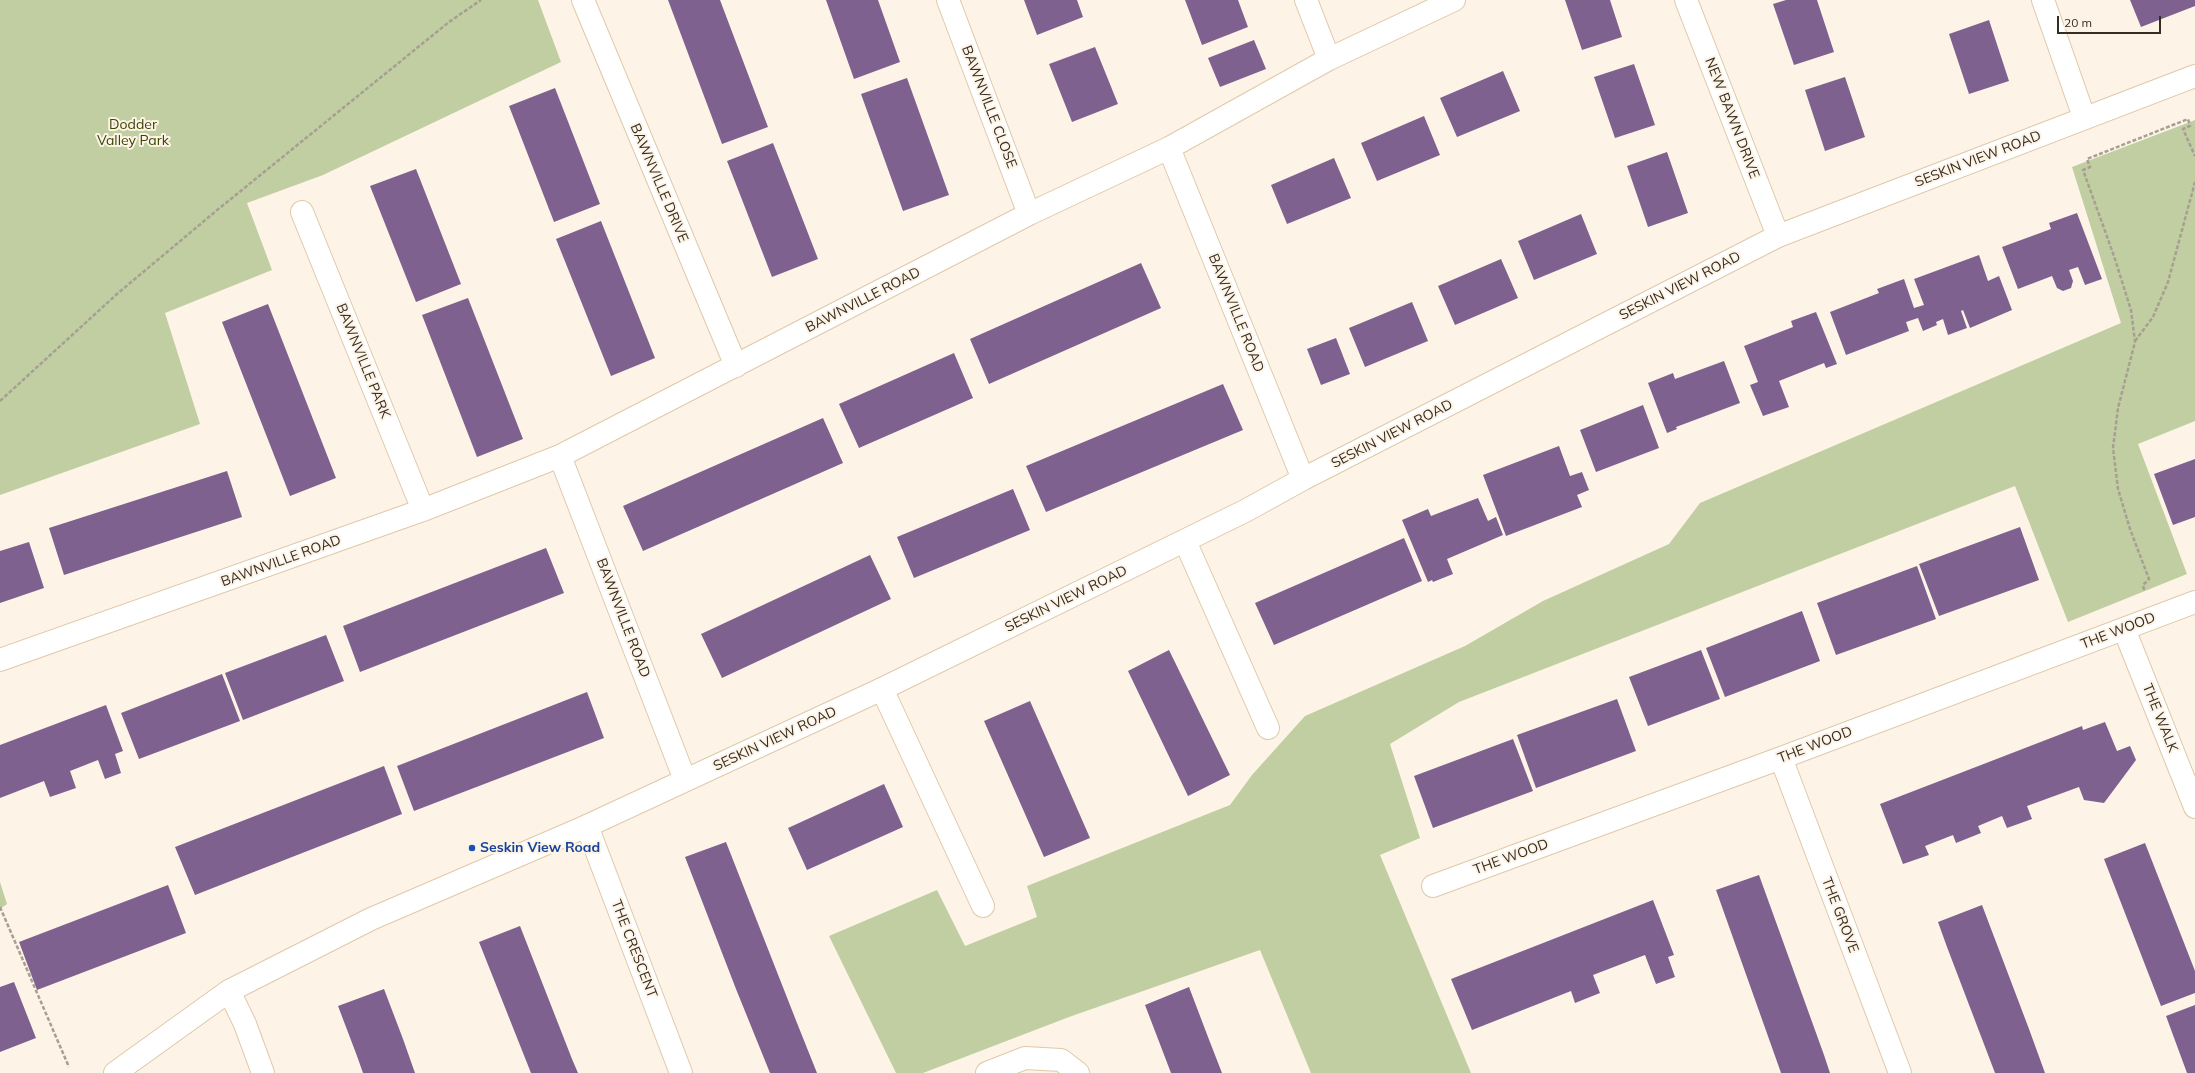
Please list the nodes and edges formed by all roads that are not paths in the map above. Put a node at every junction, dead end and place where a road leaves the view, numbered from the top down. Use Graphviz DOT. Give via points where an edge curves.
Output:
graph roads {
  1 [pos="583,0"];
  2 [pos="948,0"];
  3 [pos="1306,0"];
  4 [pos="1454,0"];
  5 [pos="1686,0"];
  6 [pos="2043,0"];
  7 [pos="1329,59"];
  8 [pos="2195,76"];
  9 [pos="2084,117"];
  10 [pos="1169,148"];
  11 [pos="302,212"];
  12 [pos="1029,214"];
  13 [pos="1778,236"];
  14 [pos="736,366"];
  15 [pos="560,456"];
  16 [pos="1303,479"];
  17 [pos="423,510"];
  18 [pos="1185,540"];
  19 [pos="2195,602"];
  20 [pos="2124,629"];
  21 [pos="0,660"];
  22 [pos="882,689"];
  23 [pos="1268,728"];
  24 [pos="1781,758"];
  25 [pos="686,780"];
  26 [pos="2195,807"];
  27 [pos="587,826"];
  28 [pos="1433,886"];
  29 [pos="983,906"];
  30 [pos="229,991"];
  31 [pos="115,1073"];
  32 [pos="263,1073"];
  33 [pos="681,1073"];
  34 [pos="987,1073"];
  35 [pos="1078,1073"];
  36 [pos="1900,1073"];
  1 -- 14 [label="street, BAWNVILLE DRIVE"];
  2 -- 12 [label="street, BAWNVILLE CLOSE"];
  3 -- 7 [label="street"];
  4 -- 7 [label="street, BAWNVILLE ROAD"];
  5 -- 13 [label="street, NEW BAWN DRIVE"];
  6 -- 9 [label="street"];
  7 -- 10 [label="street, BAWNVILLE ROAD"];
  8 -- 9 [label="street, SESKIN VIEW ROAD"];
  9 -- 13 [label="street, SESKIN VIEW ROAD"];
  10 -- 12 [label="street, BAWNVILLE ROAD"];
  10 -- 16 [label="street, BAWNVILLE ROAD"];
  11 -- 17 [label="street, BAWNVILLE PARK"];
  12 -- 14 [label="street, BAWNVILLE ROAD"];
  13 -- 16 [label="street, SESKIN VIEW ROAD"];
  14 -- 15 [label="street, BAWNVILLE ROAD"];
  15 -- 17 [label="street, BAWNVILLE ROAD"];
  15 -- 25 [label="street, BAWNVILLE ROAD"];
  16 -- 18 [label="street, SESKIN VIEW ROAD"];
  17 -- 21 [label="street, BAWNVILLE ROAD"];
  18 -- 22 [label="street, SESKIN VIEW ROAD"];
  18 -- 23 [label="street"];
  19 -- 20 [label="street, THE WOOD"];
  20 -- 24 [label="street, THE WOOD"];
  20 -- 26 [label="street, THE WALK"];
  22 -- 25 [label="street, SESKIN VIEW ROAD"];
  22 -- 29 [label="street"];
  24 -- 28 [label="street, THE WOOD"];
  24 -- 36 [label="street, THE GROVE"];
  25 -- 27 [label="street, SESKIN VIEW ROAD"];
  27 -- 30 [label="street, SESKIN VIEW ROAD" via="371,919"];
  27 -- 33 [label="street, THE CRESCENT"];
  30 -- 31 [label="street, SESKIN VIEW ROAD"];
  30 -- 32 [label="street" via="245,1024"];
  34 -- 35 [label="street" via="1025,1058 1061,1060"];
}
